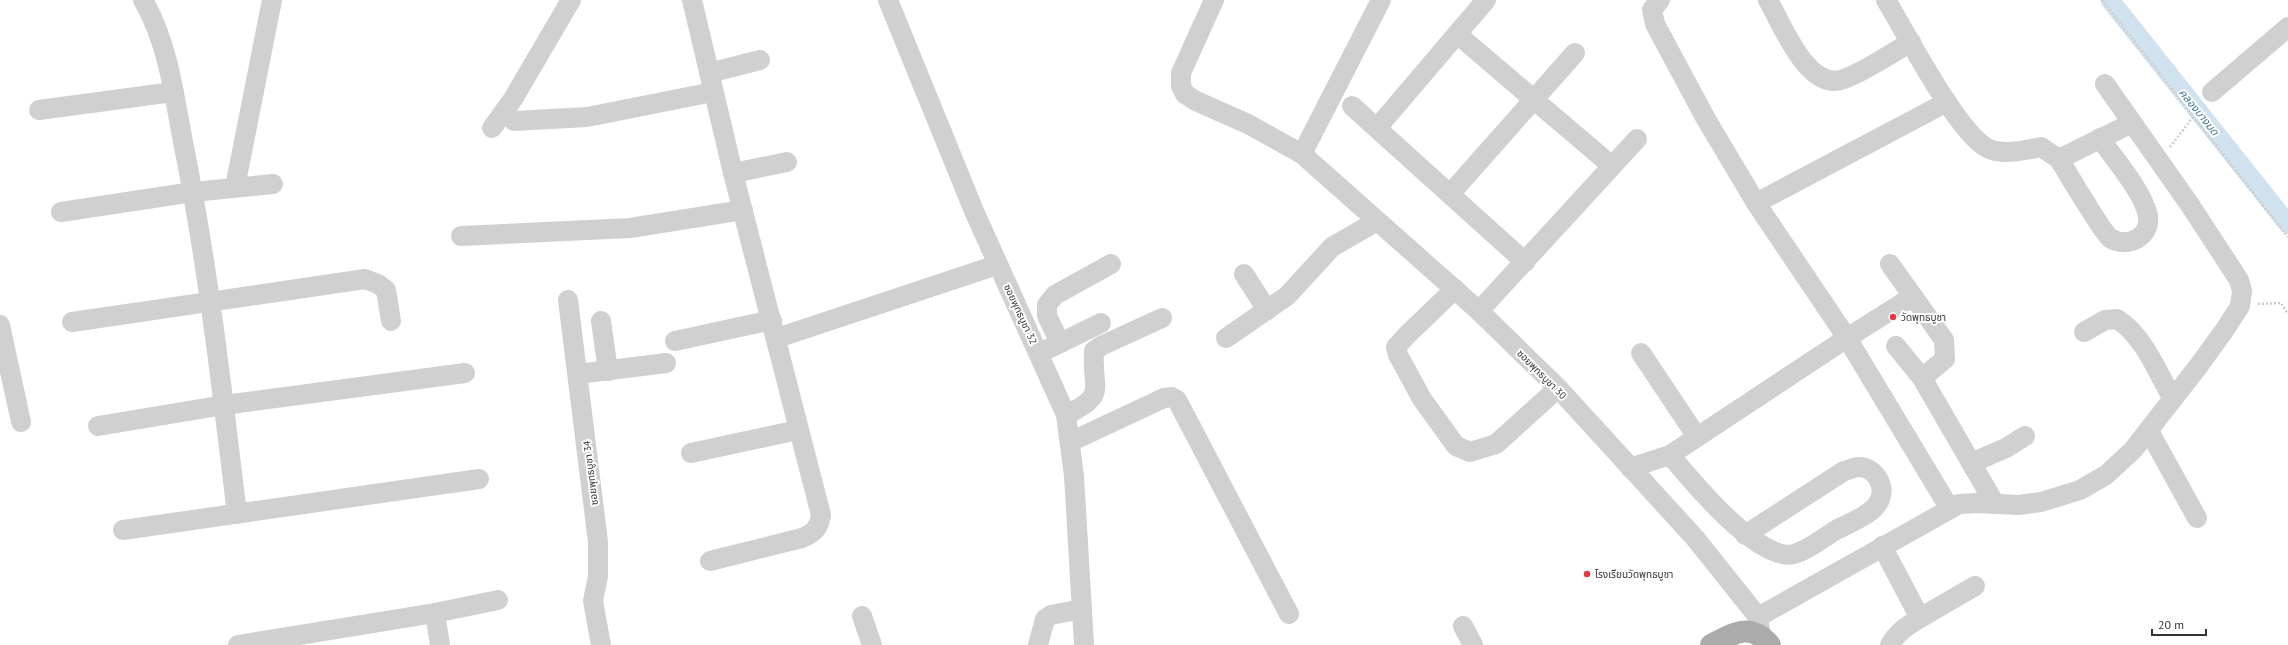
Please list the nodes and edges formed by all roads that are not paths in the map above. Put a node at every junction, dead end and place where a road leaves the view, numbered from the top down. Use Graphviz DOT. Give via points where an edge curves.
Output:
graph roads {
  1 [pos="143,0"];
  2 [pos="272,0"];
  3 [pos="571,0"];
  4 [pos="692,0"];
  5 [pos="888,0"];
  6 [pos="1214,0"];
  7 [pos="1381,0"];
  8 [pos="1486,0"];
  9 [pos="1660,0"];
  10 [pos="1768,0"];
  11 [pos="1886,0"];
  12 [pos="2288,27"];
  13 [pos="1457,34"];
  14 [pos="1911,42"];
  15 [pos="1575,53"];
  16 [pos="760,60"];
  17 [pos="709,73"];
  18 [pos="2105,84"];
  19 [pos="173,92"];
  20 [pos="713,92"];
  21 [pos="2212,92"];
  22 [pos="1534,100"];
  23 [pos="1947,102"];
  24 [pos="1352,106"];
  25 [pos="39,110"];
  26 [pos="514,121"];
  27 [pos="2132,123"];
  28 [pos="492,128"];
  29 [pos="1377,128"];
  30 [pos="2100,138"];
  31 [pos="1638,139"];
  32 [pos="1302,154"];
  33 [pos="2059,159"];
  34 [pos="787,162"];
  35 [pos="1612,166"];
  36 [pos="733,173"];
  37 [pos="273,184"];
  38 [pos="235,187"];
  39 [pos="194,192"];
  40 [pos="1450,194"];
  41 [pos="1756,203"];
  42 [pos="743,210"];
  43 [pos="61,212"];
  44 [pos="1377,221"];
  45 [pos="461,236"];
  46 [pos="1525,262"];
  47 [pos="1111,264"];
  48 [pos="1890,264"];
  49 [pos="997,265"];
  50 [pos="1244,274"];
  51 [pos="1455,290"];
  52 [pos="1912,298"];
  53 [pos="211,300"];
  54 [pos="568,300"];
  55 [pos="1267,310"];
  56 [pos="1480,311"];
  57 [pos="1162,318"];
  58 [pos="391,321"];
  59 [pos="602,321"];
  60 [pos="72,322"];
  61 [pos="1101,323"];
  62 [pos="0,325"];
  63 [pos="774,329"];
  64 [pos="2084,332"];
  65 [pos="1226,338"];
  66 [pos="1848,338"];
  67 [pos="674,341"];
  68 [pos="1060,343"];
  69 [pos="1896,346"];
  70 [pos="1641,353"];
  71 [pos="1039,354"];
  72 [pos="666,363"];
  73 [pos="608,371"];
  74 [pos="465,373"];
  75 [pos="578,374"];
  76 [pos="1922,378"];
  77 [pos="1558,388"];
  78 [pos="2173,399"];
  79 [pos="224,405"];
  80 [pos="1066,415"];
  81 [pos="20,422"];
  82 [pos="98,426"];
  83 [pos="798,430"];
  84 [pos="2149,431"];
  85 [pos="2026,436"];
  86 [pos="1697,437"];
  87 [pos="1070,442"];
  88 [pos="691,453"];
  89 [pos="1670,455"];
  90 [pos="1971,463"];
  91 [pos="1630,468"];
  92 [pos="479,479"];
  93 [pos="1995,504"];
  94 [pos="1950,509"];
  95 [pos="237,514"];
  96 [pos="2197,518"];
  97 [pos="123,530"];
  98 [pos="1745,535"];
  99 [pos="1882,546"];
  100 [pos="710,561"];
  101 [pos="1975,586"];
  102 [pos="498,600"];
  103 [pos="1082,609"];
  104 [pos="435,613"];
  105 [pos="1289,614"];
  106 [pos="862,616"];
  107 [pos="1920,618"];
  108 [pos="1463,626"];
  109 [pos="1763,633"];
  110 [pos="238,645"];
  111 [pos="440,645"];
  112 [pos="601,645"];
  113 [pos="872,645"];
  114 [pos="1038,645"];
  115 [pos="1084,645"];
  116 [pos="1473,645"];
  117 [pos="1711,645"];
  118 [pos="1890,645"];
  1 -- 19 [label="street" via="167,59"];
  2 -- 38 [label="street"];
  3 -- 28 [label="street" via="513,99"];
  4 -- 17 [label="street"];
  5 -- 49 [label="street, ซอยพุทธบูชา 32"];
  6 -- 32 [label="street, ซอยพุทธบูชา 30" via="1181,73 1181,86 1185,94 1248,124"];
  7 -- 32 [label="street"];
  8 -- 13 [label="street"];
  9 -- 41 [label="street" via="1652,10 1655,24 1706,119"];
  10 -- 14 [label="street" via="1809,70 1830,81 1844,80"];
  11 -- 14 [label="street"];
  12 -- 21 [label="street"];
  13 -- 22 [label="street"];
  13 -- 29 [label="street"];
  14 -- 23 [label="street"];
  15 -- 22 [label="street"];
  16 -- 17 [label="street"];
  17 -- 20 [label="street"];
  18 -- 27 [label="street"];
  19 -- 25 [label="street"];
  19 -- 39 [label="street"];
  20 -- 26 [label="street" via="587,117"];
  20 -- 36 [label="street"];
  22 -- 35 [label="street"];
  22 -- 40 [label="street"];
  23 -- 33 [label="street" via="1962,126 1987,148 2010,152 2041,147"];
  23 -- 41 [label="street"];
  24 -- 29 [label="street"];
  27 -- 30 [label="street"];
  27 -- 78 [label="street" via="2190,205 2239,280 2242,291 2240,306"];
  29 -- 40 [label="street"];
  30 -- 33 [label="street"];
  30 -- 33 [label="street" via="2142,199 2148,216 2148,224 2143,234 2134,241 2125,244 2109,238"];
  31 -- 35 [label="street"];
  32 -- 44 [label="street, ซอยพุทธบูชา 30"];
  34 -- 36 [label="street"];
  35 -- 46 [label="street"];
  36 -- 42 [label="street"];
  37 -- 38 [label="street"];
  38 -- 39 [label="street"];
  39 -- 43 [label="street"];
  39 -- 53 [label="street"];
  40 -- 46 [label="street"];
  41 -- 66 [label="street"];
  42 -- 45 [label="street" via="630,228"];
  42 -- 63 [label="street"];
  44 -- 51 [label="street, ซอยพุทธบูชา 30"];
  44 -- 55 [label="street" via="1332,247 1288,296"];
  46 -- 56 [label="street"];
  47 -- 68 [label="street" via="1055,295 1047,305 1047,316"];
  48 -- 52 [label="street"];
  49 -- 63 [label="street"];
  49 -- 71 [label="street, ซอยพุทธบูชา 32"];
  50 -- 55 [label="street"];
  51 -- 56 [label="street, ซอยพุทธบูชา 30"];
  51 -- 77 [label="street" via="1396,347 1422,399 1456,446 1470,452 1496,444"];
  52 -- 66 [label="street"];
  52 -- 76 [label="street" via="1944,340 1946,350 1945,359"];
  53 -- 58 [label="street" via="364,279 386,290"];
  53 -- 60 [label="street"];
  53 -- 79 [label="street"];
  54 -- 75 [label="street, ซอยพุทธบูชา 34"];
  55 -- 65 [label="street"];
  56 -- 77 [label="street, ซอยพุทธบูชา 30"];
  57 -- 80 [label="street" via="1094,351 1094,397 1087,405"];
  59 -- 73 [label="street"];
  61 -- 68 [label="street"];
  62 -- 81 [label="street"];
  63 -- 67 [label="street"];
  63 -- 83 [label="street"];
  64 -- 78 [label="street" via="2105,320 2116,319 2128,326 2138,338"];
  66 -- 86 [label="street"];
  66 -- 94 [label="street"];
  68 -- 71 [label="street"];
  69 -- 76 [label="street"];
  70 -- 86 [label="street"];
  71 -- 80 [label="street, ซอยพุทธบูชา 32"];
  72 -- 73 [label="street"];
  73 -- 75 [label="street"];
  74 -- 79 [label="street"];
  75 -- 112 [label="street, ซอยพุทธบูชา 34" via="598,542 598,576 593,601"];
  76 -- 90 [label="street"];
  77 -- 91 [label="street, ซอยพุทธบูชา 30"];
  78 -- 84 [label="street"];
  79 -- 82 [label="street"];
  79 -- 95 [label="street"];
  80 -- 87 [label="street, ซอยพุทธบูชา 32"];
  83 -- 88 [label="street"];
  83 -- 100 [label="street" via="821,515 819,526 813,534 802,538"];
  84 -- 93 [label="street" via="2122,462 2080,490 2041,502"];
  84 -- 96 [label="street"];
  85 -- 90 [label="street"];
  86 -- 89 [label="street"];
  87 -- 103 [label="street, ซอยพุทธบูชา 32"];
  87 -- 105 [label="street" via="1164,398 1172,397 1177,400"];
  89 -- 91 [label="street"];
  89 -- 98 [label="street" via="1699,489"];
  90 -- 93 [label="street"];
  91 -- 109 [label="street, ซอยพุทธบูชา 30" via="1695,538"];
  92 -- 95 [label="street"];
  93 -- 94 [label="street" via="1959,504"];
  94 -- 99 [label="street"];
  95 -- 97 [label="street"];
  98 -- 98 [label="street" via="1777,553 1793,554 1870,511 1880,500 1882,486 1869,469 1858,467 1844,471"];
  99 -- 107 [label="street"];
  99 -- 109 [label="street"];
  101 -- 107 [label="street"];
  102 -- 104 [label="street"];
  103 -- 114 [label="street" via="1052,615 1045,619"];
  103 -- 115 [label="street, ซอยพุทธบูชา 32"];
  104 -- 110 [label="street"];
  104 -- 111 [label="street"];
  106 -- 113 [label="street"];
  107 -- 118 [label="street" via="1904,628"];
  108 -- 116 [label="street"];
  109 -- 117 [label="main road" via="1743,632"];
}
